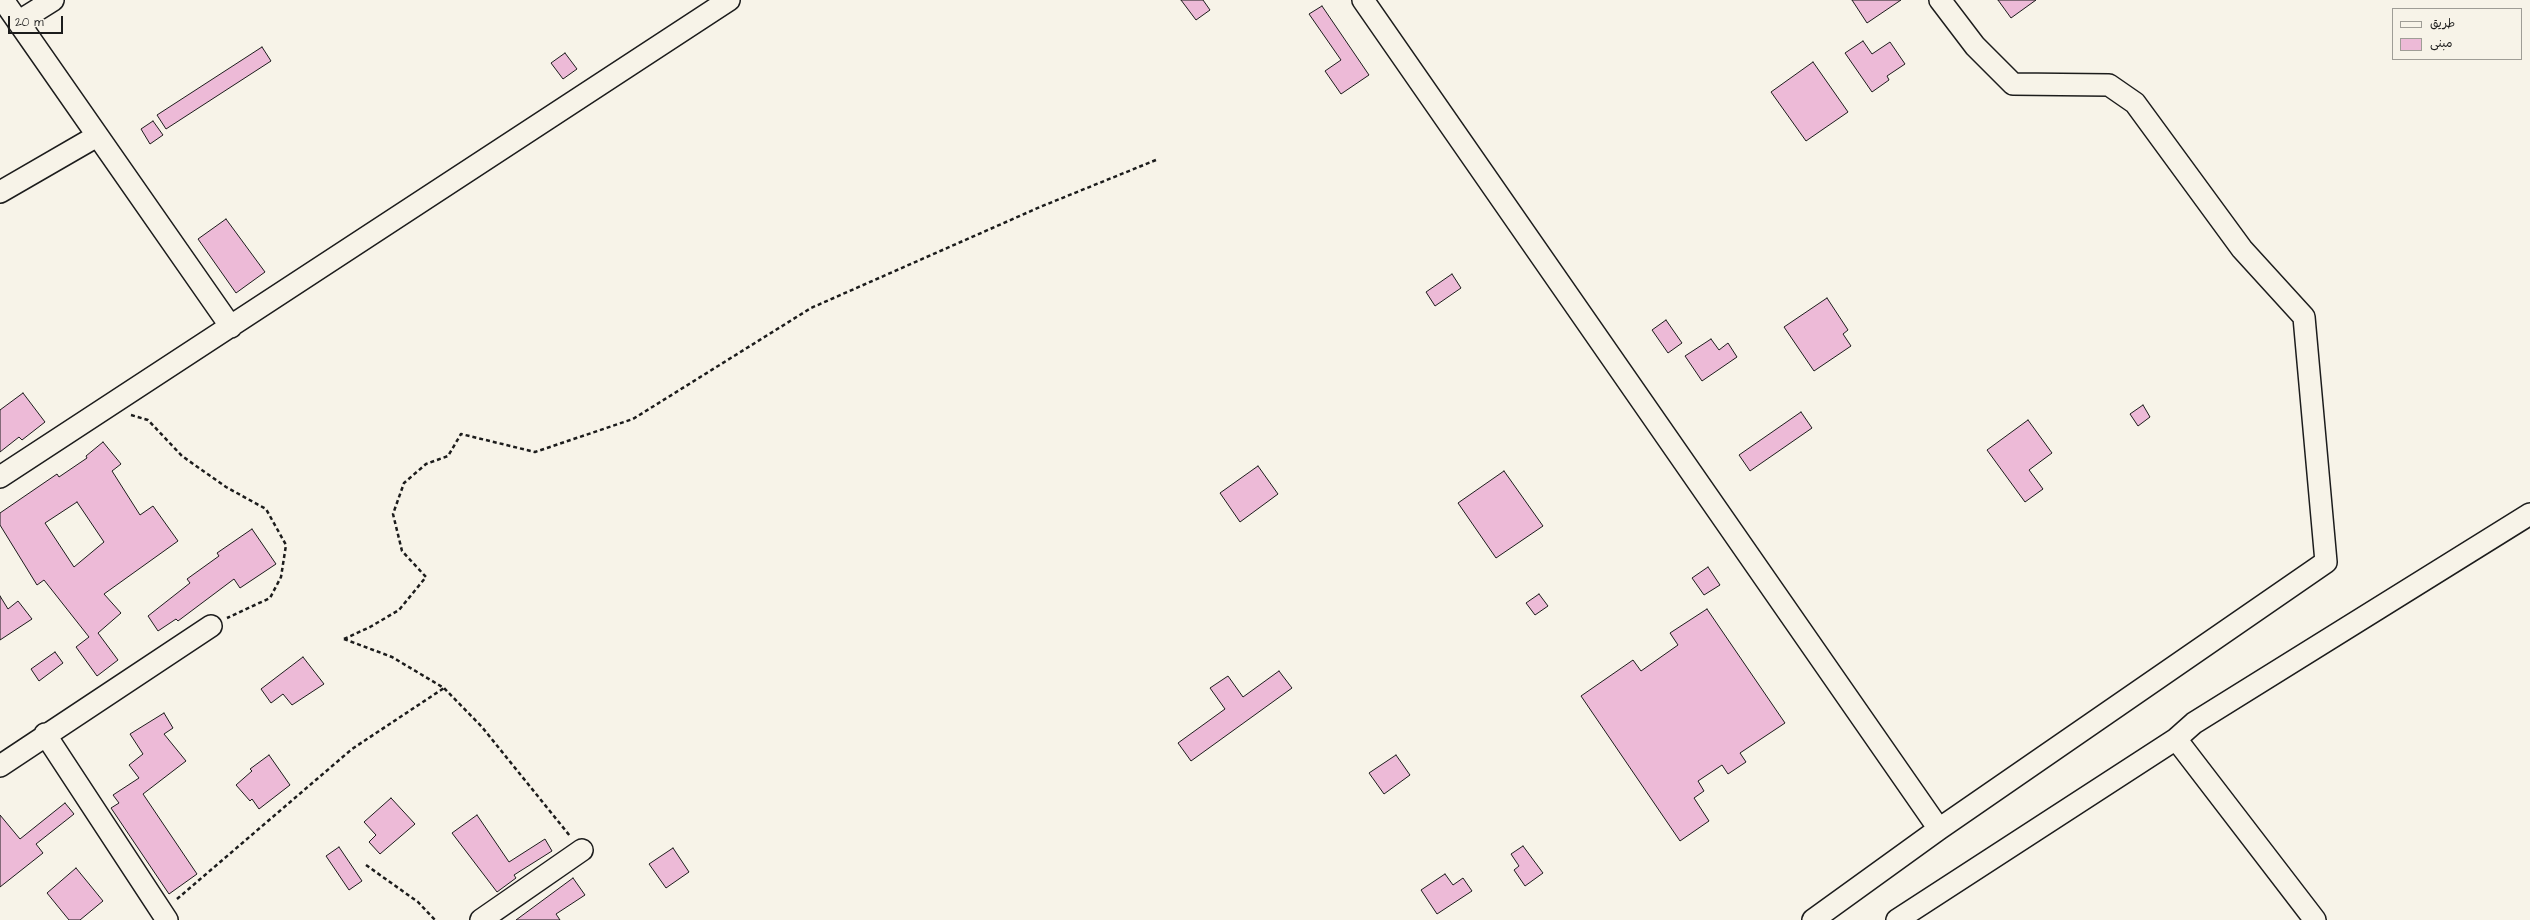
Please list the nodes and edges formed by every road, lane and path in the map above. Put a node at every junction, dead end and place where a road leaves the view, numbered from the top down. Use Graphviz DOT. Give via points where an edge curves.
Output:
graph roads {
  1 [pos="3,0"];
  2 [pos="53,0"];
  3 [pos="729,0"];
  4 [pos="1363,0"];
  5 [pos="1940,0"];
  6 [pos="18,22"];
  7 [pos="97,136"];
  8 [pos="1156,160"];
  9 [pos="0,192"];
  10 [pos="231,327"];
  11 [pos="108,407"];
  12 [pos="0,477"];
  13 [pos="2530,514"];
  14 [pos="211,626"];
  15 [pos="444,688"];
  16 [pos="45,734"];
  17 [pos="2176,739"];
  18 [pos="0,766"];
  19 [pos="1939,829"];
  20 [pos="582,850"];
  21 [pos="366,865"];
  22 [pos="164,916"];
  23 [pos="435,920"];
  24 [pos="481,920"];
  25 [pos="1813,920"];
  26 [pos="1897,920"];
  27 [pos="2315,920"];
  1 -- 6 [label="street"];
  2 -- 6 [label="street"];
  3 -- 10 [label="street"];
  4 -- 19 [label="street"];
  5 -- 19 [label="street" via="1975,46 2013,84 2109,85 2135,103 2242,249 2304,317 2326,562"];
  6 -- 7 [label="street"];
  7 -- 9 [label="street"];
  7 -- 10 [label="street"];
  8 -- 15 [label="path" via="1040,207 811,308 633,419 535,452 461,434 448,456 426,464 404,484 393,514 402,551 426,577 399,610 370,628 344,638 392,657"];
  10 -- 11 [label="street"];
  11 -- 12 [label="street"];
  11 -- 14 [label="path" via="148,420 182,456 226,487 266,509 286,545 281,577 270,598"];
  13 -- 17 [label="street" via="2194,723"];
  14 -- 16 [label="street"];
  15 -- 20 [label="path" via="482,727"];
  15 -- 22 [label="path" via="352,749"];
  16 -- 18 [label="street"];
  16 -- 22 [label="street"];
  17 -- 26 [label="street"];
  17 -- 27 [label="street"];
  19 -- 25 [label="street"];
  20 -- 24 [label="street"];
  21 -- 23 [label="path" via="418,902"];
}
